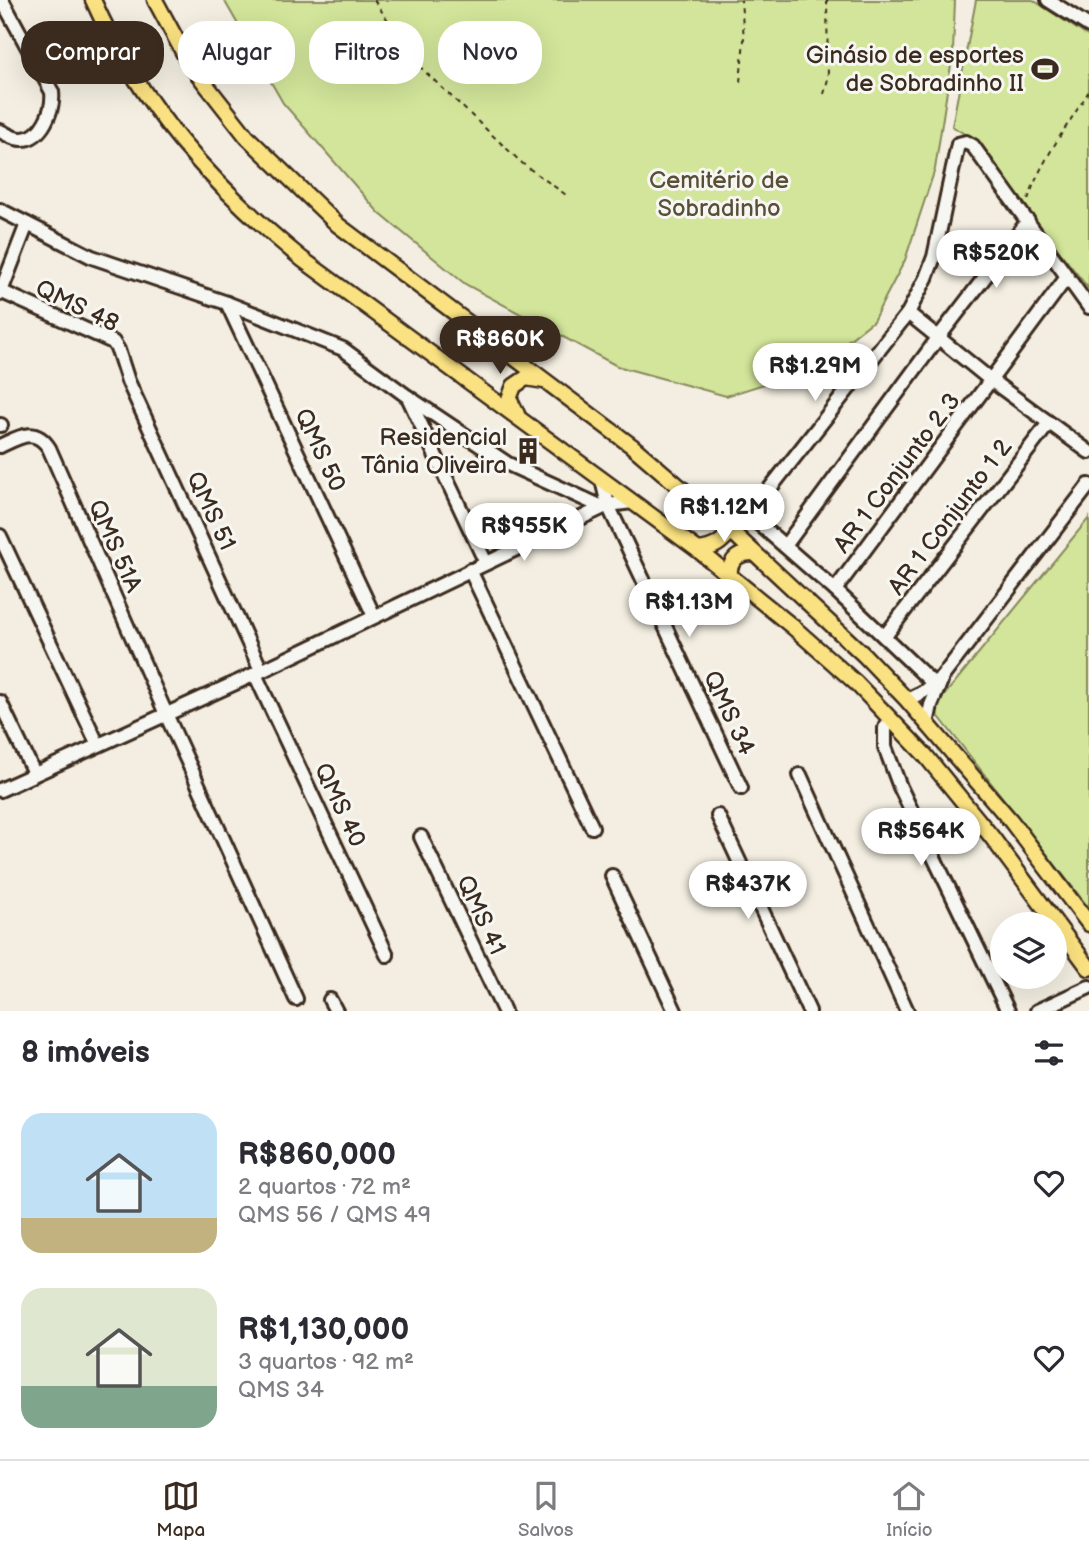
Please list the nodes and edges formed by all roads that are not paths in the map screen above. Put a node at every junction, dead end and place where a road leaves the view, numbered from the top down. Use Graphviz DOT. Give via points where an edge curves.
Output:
graph roads {
  1 [pos="2,0"];
  2 [pos="93,0"];
  3 [pos="155,0"];
  4 [pos="1048,0"];
  5 [pos="1089,25"];
  6 [pos="0,131"];
  7 [pos="0,210"];
  8 [pos="1026,218"];
  9 [pos="27,224"];
  10 [pos="1067,277"];
  11 [pos="0,293"];
  12 [pos="227,303"];
  13 [pos="1089,307"];
  14 [pos="908,313"];
  15 [pos="938,338"];
  16 [pos="123,368"];
  17 [pos="992,381"];
  18 [pos="549,382"];
  19 [pos="408,397"];
  20 [pos="521,420"];
  21 [pos="1049,423"];
  22 [pos="0,446"];
  23 [pos="1089,452"];
  24 [pos="602,480"];
  25 [pos="1089,485"];
  26 [pos="632,502"];
  27 [pos="605,506"];
  28 [pos="749,514"];
  29 [pos="731,531"];
  30 [pos="0,536"];
  31 [pos="785,545"];
  32 [pos="698,550"];
  33 [pos="754,552"];
  34 [pos="486,563"];
  35 [pos="470,570"];
  36 [pos="729,574"];
  37 [pos="835,590"];
  38 [pos="374,616"];
  39 [pos="885,636"];
  40 [pos="258,672"];
  41 [pos="938,683"];
  42 [pos="907,700"];
  43 [pos="0,702"];
  44 [pos="166,714"];
  45 [pos="889,718"];
  46 [pos="927,724"];
  47 [pos="98,745"];
  48 [pos="34,774"];
  49 [pos="800,775"];
  50 [pos="741,788"];
  51 [pos="0,790"];
  52 [pos="718,816"];
  53 [pos="1011,821"];
  54 [pos="592,827"];
  55 [pos="421,836"];
  56 [pos="991,836"];
  57 [pos="612,876"];
  58 [pos="1089,924"];
  59 [pos="387,955"];
  60 [pos="1089,968"];
  61 [pos="1089,987"];
  62 [pos="296,999"];
  63 [pos="504,1011"];
  64 [pos="675,1011"];
  65 [pos="809,1011"];
  66 [pos="906,1011"];
  67 [pos="1008,1011"];
  68 [pos="1037,1011"];
  1 -- 6 [label="street" via="53,101 36,133 24,140"];
  2 -- 20 [label="main road" via="131,74 213,179 302,259"];
  3 -- 18 [label="main road" via="189,63 247,137 338,225"];
  4 -- 5 [label="street"];
  7 -- 9 [label="street"];
  8 -- 10 [label="street"];
  8 -- 14 [label="street" via="972,146 958,144 934,257"];
  8 -- 15 [label="street"];
  9 -- 11 [label="street"];
  9 -- 12 [label="street" via="92,257"];
  10 -- 13 [label="street"];
  10 -- 17 [label="street, AR 1 Conjunto 2 3"];
  11 -- 16 [label="street, QMS 48" via="113,342"];
  12 -- 19 [label="street" via="343,349"];
  12 -- 38 [label="street, QMS 50"];
  14 -- 15 [label="street"];
  14 -- 28 [label="street"];
  15 -- 17 [label="street"];
  15 -- 31 [label="street"];
  16 -- 40 [label="street, QMS 51"];
  17 -- 21 [label="street"];
  17 -- 37 [label="street, AR 1 Conjunto 2 3"];
  18 -- 20 [label="main road" via="526,377 514,386 509,399"];
  18 -- 29 [label="main road"];
  19 -- 27 [label="street" via="508,464"];
  19 -- 34 [label="street"];
  20 -- 24 [label="main road"];
  21 -- 23 [label="street"];
  21 -- 39 [label="street, AR 1 Conjunto 1 2"];
  22 -- 44 [label="street, QMS 51A" via="33,435 49,448"];
  24 -- 26 [label="main road"];
  24 -- 27 [label="street, QMS 34"];
  25 -- 41 [label="street"];
  26 -- 27 [label="street"];
  26 -- 32 [label="main road"];
  27 -- 34 [label="street"];
  27 -- 50 [label="street, QMS 34"];
  28 -- 29 [label="street"];
  28 -- 31 [label="street"];
  29 -- 32 [label="main road" via="721,544"];
  29 -- 33 [label="main road"];
  30 -- 47 [label="street"];
  31 -- 37 [label="street"];
  32 -- 36 [label="main road"];
  33 -- 36 [label="main road" via="736,557"];
  33 -- 42 [label="main road"];
  34 -- 35 [label="street"];
  35 -- 38 [label="street"];
  35 -- 54 [label="street"];
  36 -- 45 [label="main road" via="829,659"];
  37 -- 39 [label="street"];
  38 -- 40 [label="street"];
  39 -- 41 [label="street"];
  40 -- 44 [label="street"];
  40 -- 59 [label="street, QMS 40"];
  41 -- 42 [label="street"];
  41 -- 46 [label="street"];
  42 -- 46 [label="main road"];
  43 -- 48 [label="street"];
  44 -- 47 [label="street"];
  44 -- 62 [label="street"];
  45 -- 56 [label="main road"];
  45 -- 67 [label="street" via="885,747 900,787"];
  46 -- 53 [label="main road"];
  47 -- 48 [label="street"];
  48 -- 51 [label="street"];
  49 -- 66 [label="street"];
  52 -- 65 [label="street"];
  53 -- 56 [label="main road"];
  53 -- 58 [label="main road"];
  55 -- 63 [label="street, QMS 41"];
  56 -- 60 [label="main road"];
  57 -- 64 [label="street"];
  61 -- 68 [label="street"];
}
